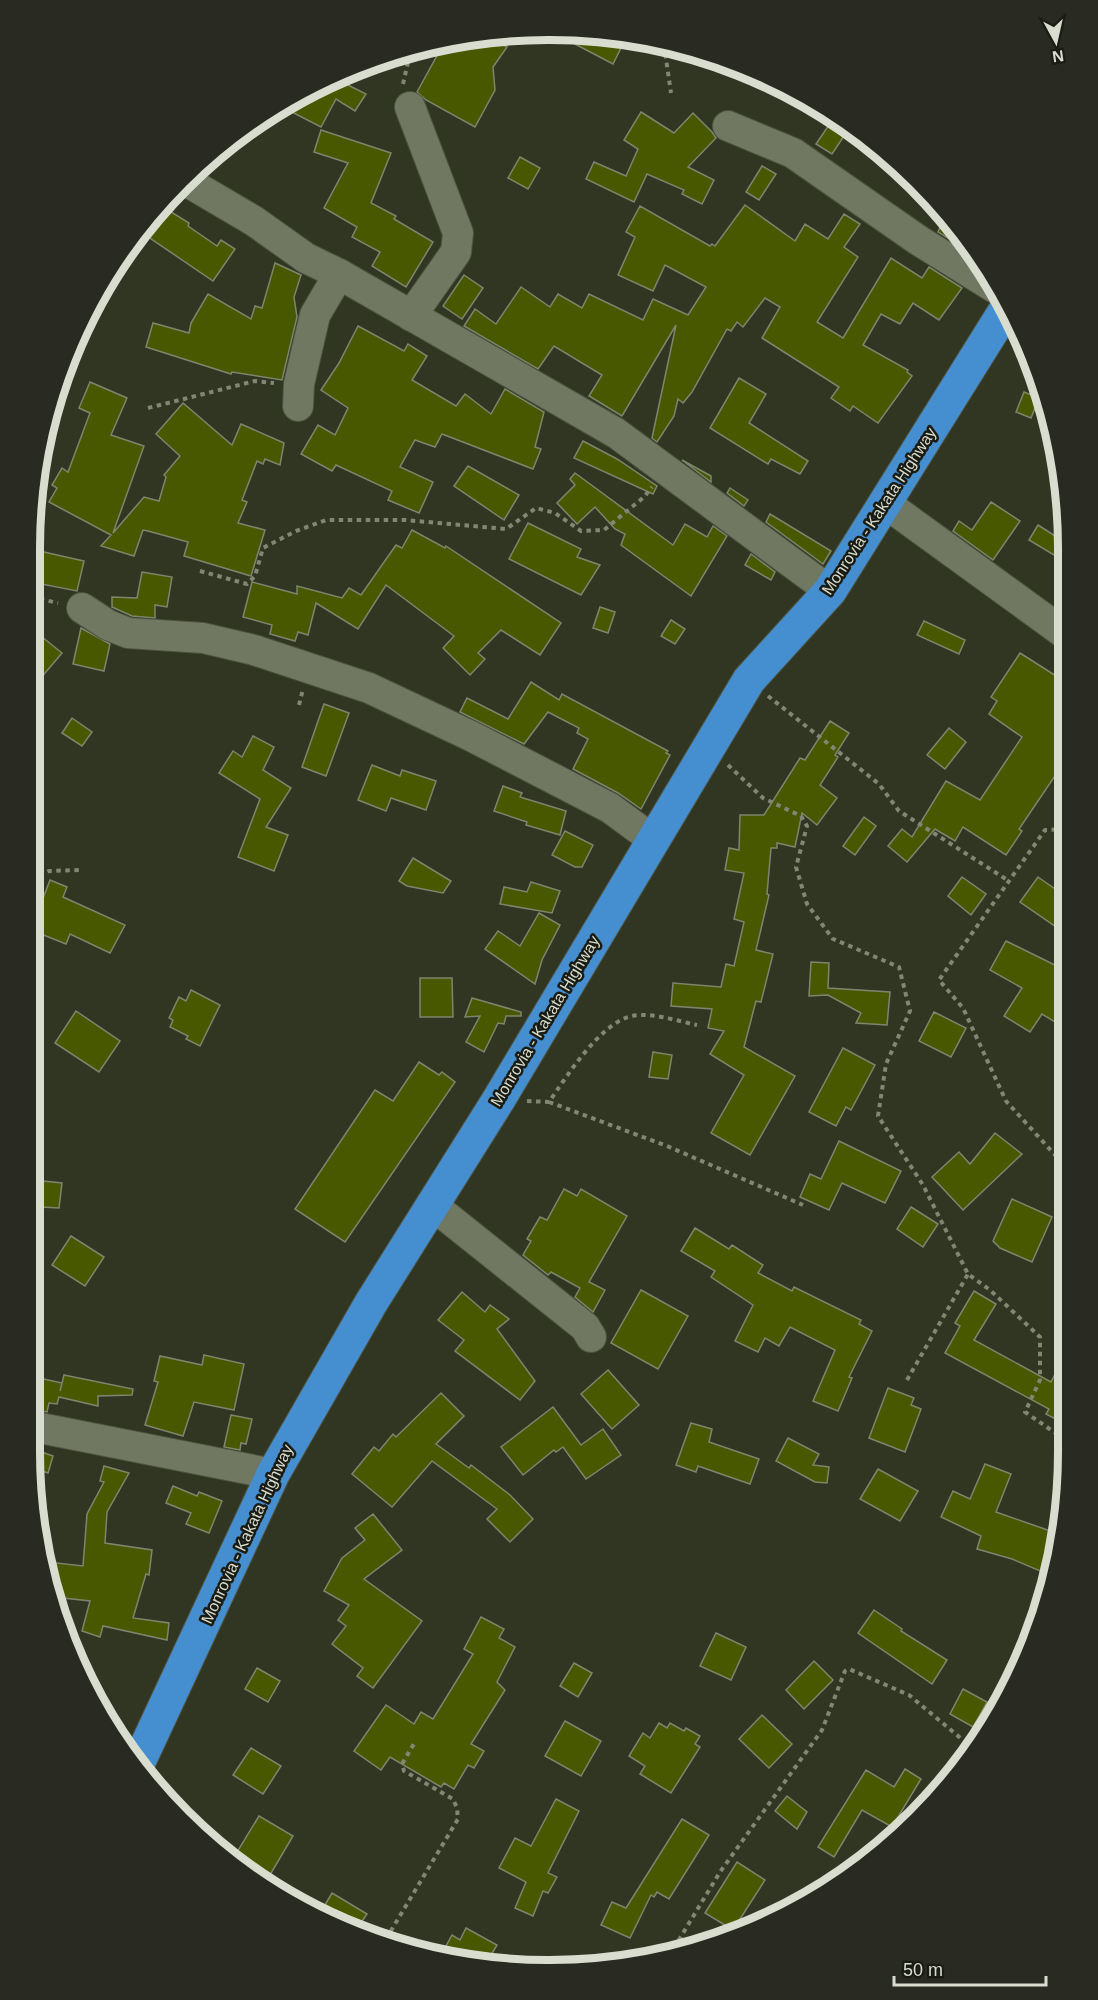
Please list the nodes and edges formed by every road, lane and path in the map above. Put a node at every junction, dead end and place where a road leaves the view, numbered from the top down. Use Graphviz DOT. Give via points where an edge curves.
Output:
graph roads {
  1 [pos="665,54"];
  2 [pos="408,60"];
  3 [pos="671,93"];
  4 [pos="410,107"];
  5 [pos="728,126"];
  6 [pos="193,185"];
  7 [pos="339,274"];
  8 [pos="979,278"];
  9 [pos="411,316"];
  10 [pos="1001,317"];
  11 [pos="299,395"];
  12 [pos="148,408"];
  13 [pos="664,471"];
  14 [pos="885,502"];
  15 [pos="200,571"];
  16 [pos="830,591"];
  17 [pos="82,608"];
  18 [pos="1058,629"];
  19 [pos="749,680"];
  20 [pos="708,746"];
  21 [pos="1058,830"];
  22 [pos="652,839"];
  23 [pos="80,870"];
  24 [pos="40,875"];
  25 [pos="1009,881"];
  26 [pos="697,1025"];
  27 [pos="499,1099"];
  28 [pos="549,1102"];
  29 [pos="1058,1158"];
  30 [pos="803,1204"];
  31 [pos="432,1205"];
  32 [pos="968,1274"];
  33 [pos="591,1337"];
  34 [pos="907,1380"];
  35 [pos="40,1428"];
  36 [pos="1058,1435"];
  37 [pos="273,1474"];
  38 [pos="415,1742"];
  39 [pos="966,1742"];
  40 [pos="142,1755"];
  41 [pos="389,1934"];
  42 [pos="677,1943"];
  1 -- 3 [label="path"];
  2 -- 4 [label="path" via="403,85"];
  4 -- 9 [label="street" via="458,233 456,252"];
  5 -- 8 [label="street" via="793,153"];
  6 -- 7 [label="street" via="306,258"];
  7 -- 9 [label="street"];
  7 -- 11 [label="street" via="315,315"];
  9 -- 13 [label="street" via="616,433"];
  10 -- 14 [label="highway, Monrovia - Kakata Highway"];
  11 -- 12 [label="path" via="255,381"];
  13 -- 15 [label="path" via="644,497 604,530 581,531 555,513 536,508 506,529 405,520 326,520 263,548 255,576 247,584"];
  13 -- 16 [label="street"];
  14 -- 16 [label="highway, Monrovia - Kakata Highway"];
  14 -- 18 [label="street"];
  16 -- 19 [label="highway, Monrovia - Kakata Highway"];
  17 -- 22 [label="street" via="128,633 203,638 369,687 610,808"];
  19 -- 20 [label="highway, Monrovia - Kakata Highway"];
  19 -- 25 [label="path" via="879,784 899,811"];
  20 -- 22 [label="highway, Monrovia - Kakata Highway"];
  20 -- 32 [label="path" via="763,798 801,816 807,826 796,867 807,904 833,939 899,967 910,1011 886,1064 878,1116 923,1185"];
  21 -- 25 [label="path" via="1045,830"];
  22 -- 27 [label="highway, Monrovia - Kakata Highway"];
  23 -- 24 [label="path"];
  25 -- 29 [label="path" via="939,980 963,1008 1006,1101"];
  26 -- 28 [label="path" via="632,1016 607,1030 578,1061"];
  27 -- 28 [label="path"];
  27 -- 31 [label="highway, Monrovia - Kakata Highway"];
  28 -- 30 [label="path" via="667,1146"];
  31 -- 33 [label="street" via="585,1327"];
  31 -- 37 [label="highway, Monrovia - Kakata Highway" via="370,1303"];
  32 -- 34 [label="path"];
  32 -- 36 [label="path" via="1040,1337 1040,1380 1025,1412"];
  35 -- 37 [label="street"];
  37 -- 40 [label="highway, Monrovia - Kakata Highway"];
  38 -- 41 [label="path" via="402,1764 404,1771 453,1799 458,1819"];
  39 -- 42 [label="path" via="909,1695 849,1669 844,1671 822,1730 720,1872"];
}
